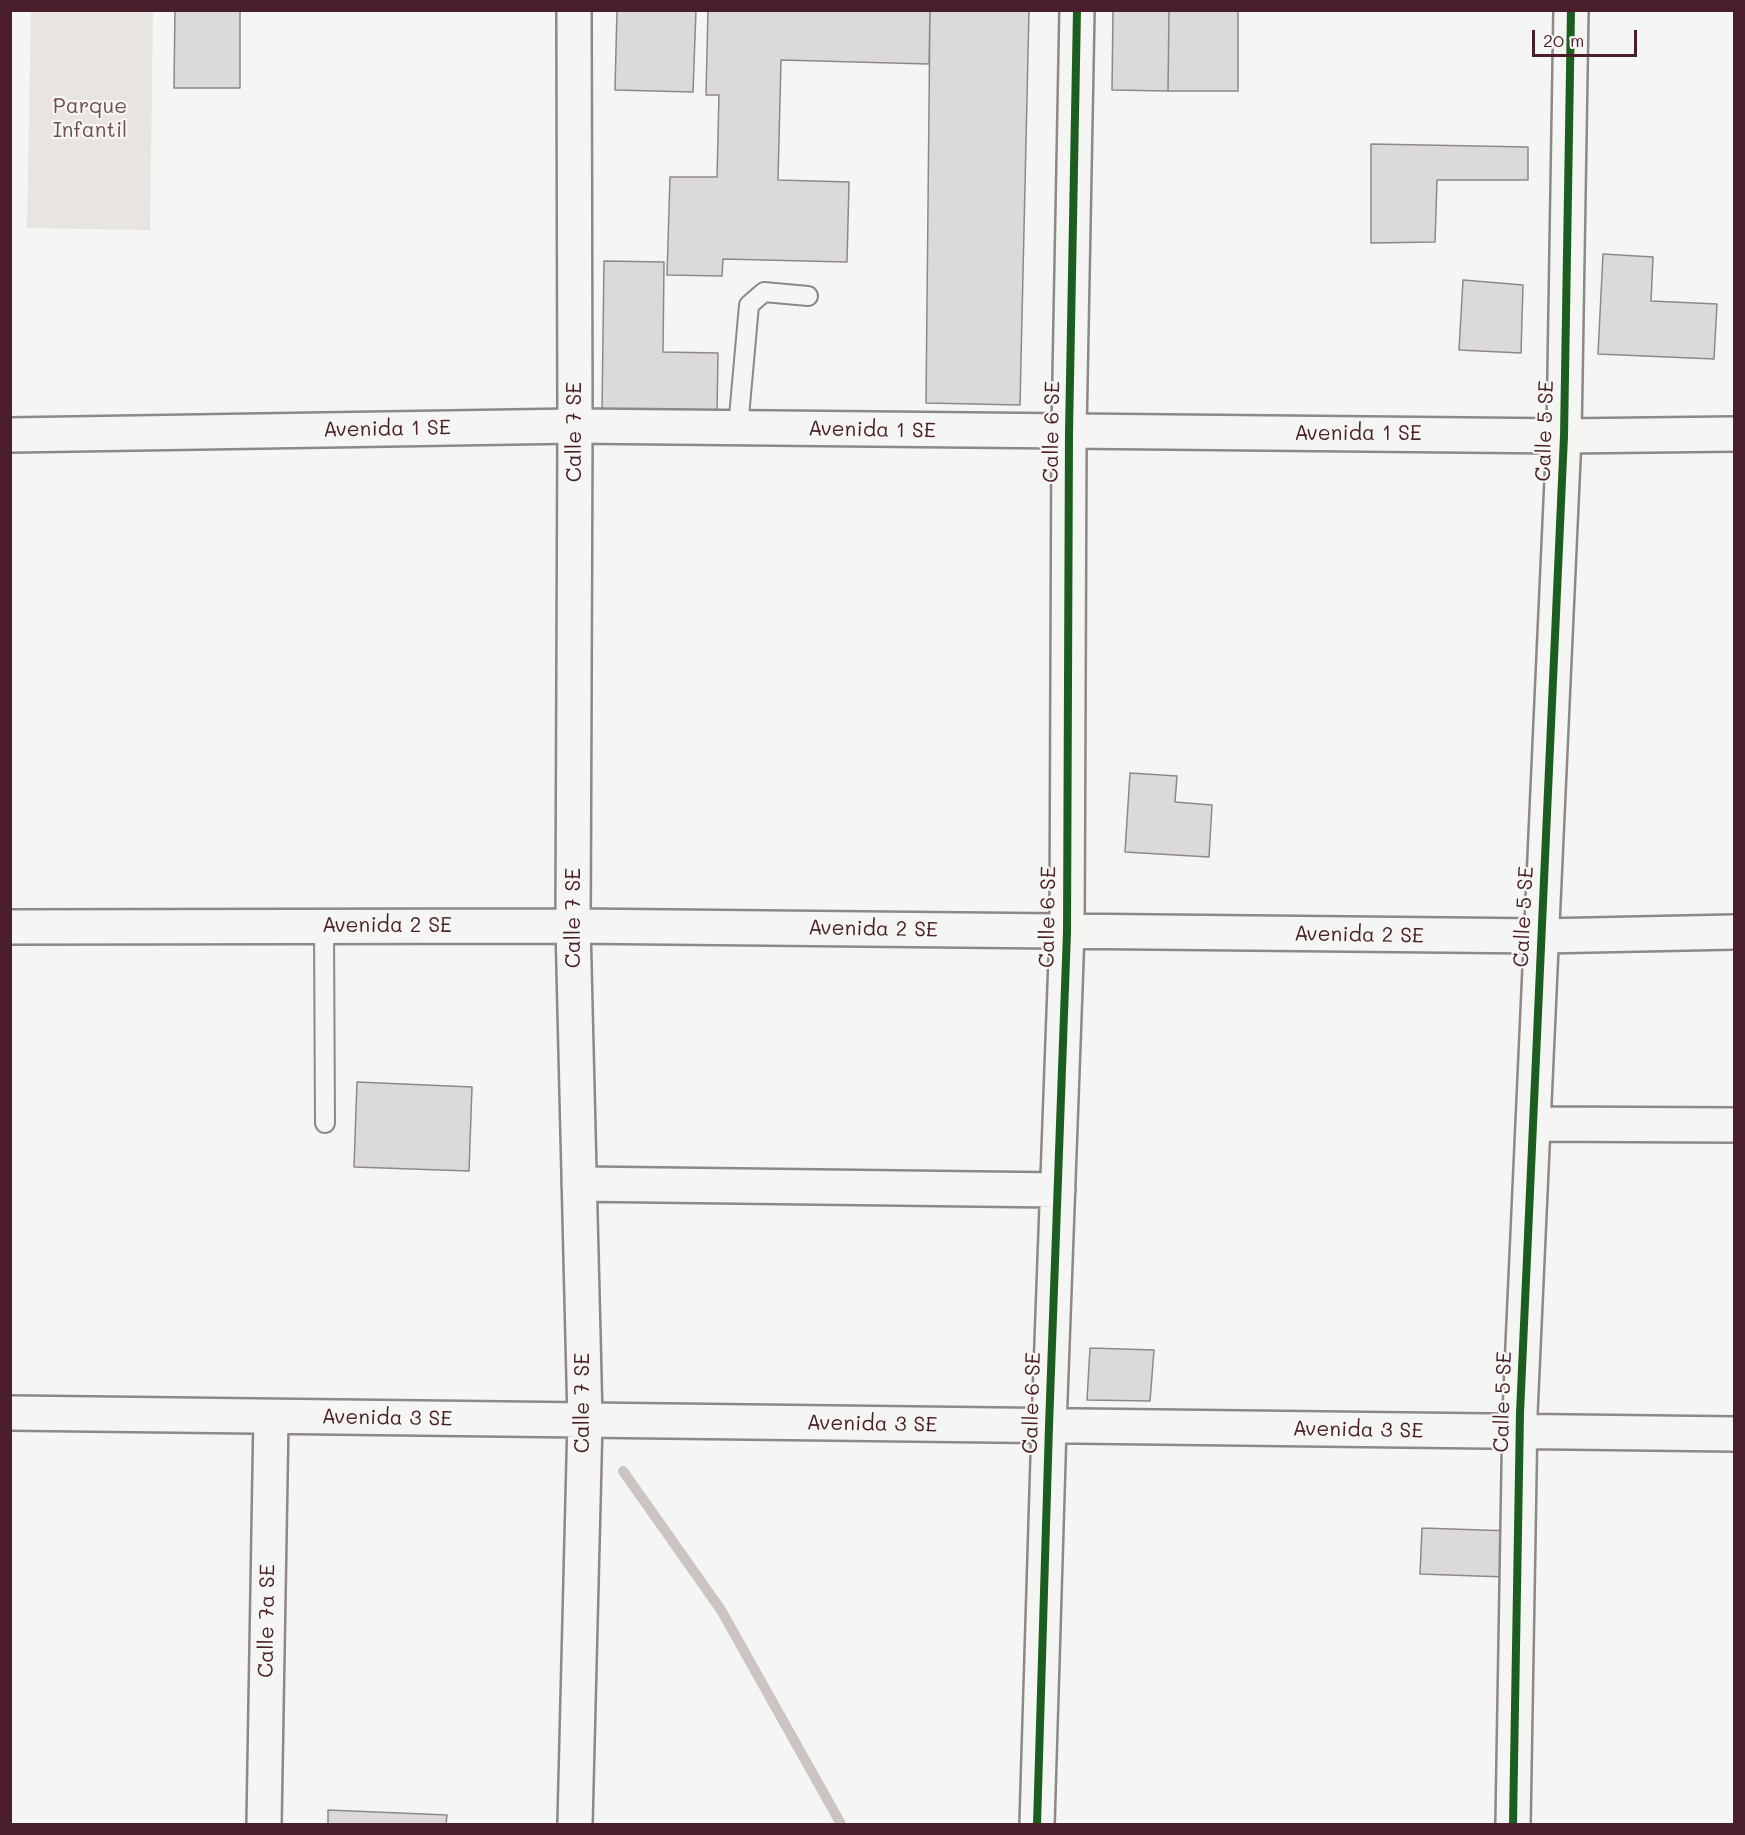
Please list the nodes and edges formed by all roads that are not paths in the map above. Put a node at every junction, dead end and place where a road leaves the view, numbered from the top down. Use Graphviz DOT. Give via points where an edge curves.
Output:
graph roads {
  1 [pos="574,10"];
  2 [pos="1077,10"];
  3 [pos="1571,10"];
  4 [pos="808,296"];
  5 [pos="575,426"];
  6 [pos="738,428"];
  7 [pos="1069,432"];
  8 [pos="1734,434"];
  9 [pos="10,435"];
  10 [pos="1564,436"];
  11 [pos="324,926"];
  12 [pos="573,926"];
  13 [pos="10,927"];
  14 [pos="1067,932"];
  15 [pos="1734,932"];
  16 [pos="1542,936"];
  17 [pos="325,1123"];
  18 [pos="1533,1124"];
  19 [pos="1734,1125"];
  20 [pos="579,1184"];
  21 [pos="1058,1190"];
  22 [pos="10,1413"];
  23 [pos="271,1417"];
  24 [pos="585,1420"];
  25 [pos="1049,1426"];
  26 [pos="1519,1432"];
  27 [pos="1734,1434"];
  28 [pos="264,1824"];
  29 [pos="575,1824"];
  30 [pos="1037,1824"];
  31 [pos="1513,1824"];
  1 -- 5 [label="street, Calle 7 SE"];
  2 -- 7 [label="street, Calle 6 SE"];
  3 -- 10 [label="street, Calle 5 SE"];
  4 -- 6 [label="lane" via="764,292 749,304"];
  5 -- 6 [label="street, Avenida 1 SE"];
  5 -- 9 [label="street, Avenida 1 SE"];
  5 -- 12 [label="street, Calle 7 SE"];
  6 -- 7 [label="street, Avenida 1 SE"];
  7 -- 10 [label="street, Avenida 1 SE"];
  7 -- 14 [label="street, Calle 6 SE"];
  8 -- 10 [label="street, Avenida 1 SE"];
  10 -- 16 [label="street, Calle 5 SE"];
  11 -- 12 [label="street, Avenida 2 SE"];
  11 -- 13 [label="street, Avenida 2 SE"];
  11 -- 17 [label="lane"];
  12 -- 14 [label="street, Avenida 2 SE"];
  12 -- 20 [label="street, Calle 7 SE"];
  14 -- 16 [label="street, Avenida 2 SE"];
  14 -- 21 [label="street, Calle 6 SE"];
  15 -- 16 [label="street, Avenida 2 SE"];
  16 -- 18 [label="street, Calle 5 SE"];
  18 -- 19 [label="street"];
  18 -- 26 [label="street, Calle 5 SE"];
  20 -- 21 [label="street"];
  20 -- 24 [label="street, Calle 7 SE"];
  21 -- 25 [label="street, Calle 6 SE"];
  22 -- 23 [label="street, Avenida 3 SE"];
  23 -- 24 [label="street, Avenida 3 SE"];
  23 -- 28 [label="street, Calle 7a SE"];
  24 -- 25 [label="street, Avenida 3 SE"];
  24 -- 29 [label="street, Calle 7 SE"];
  25 -- 26 [label="street, Avenida 3 SE"];
  25 -- 30 [label="street, Calle 6 SE"];
  26 -- 27 [label="street, Avenida 3 SE"];
  26 -- 31 [label="street, Calle 5 SE"];
}
